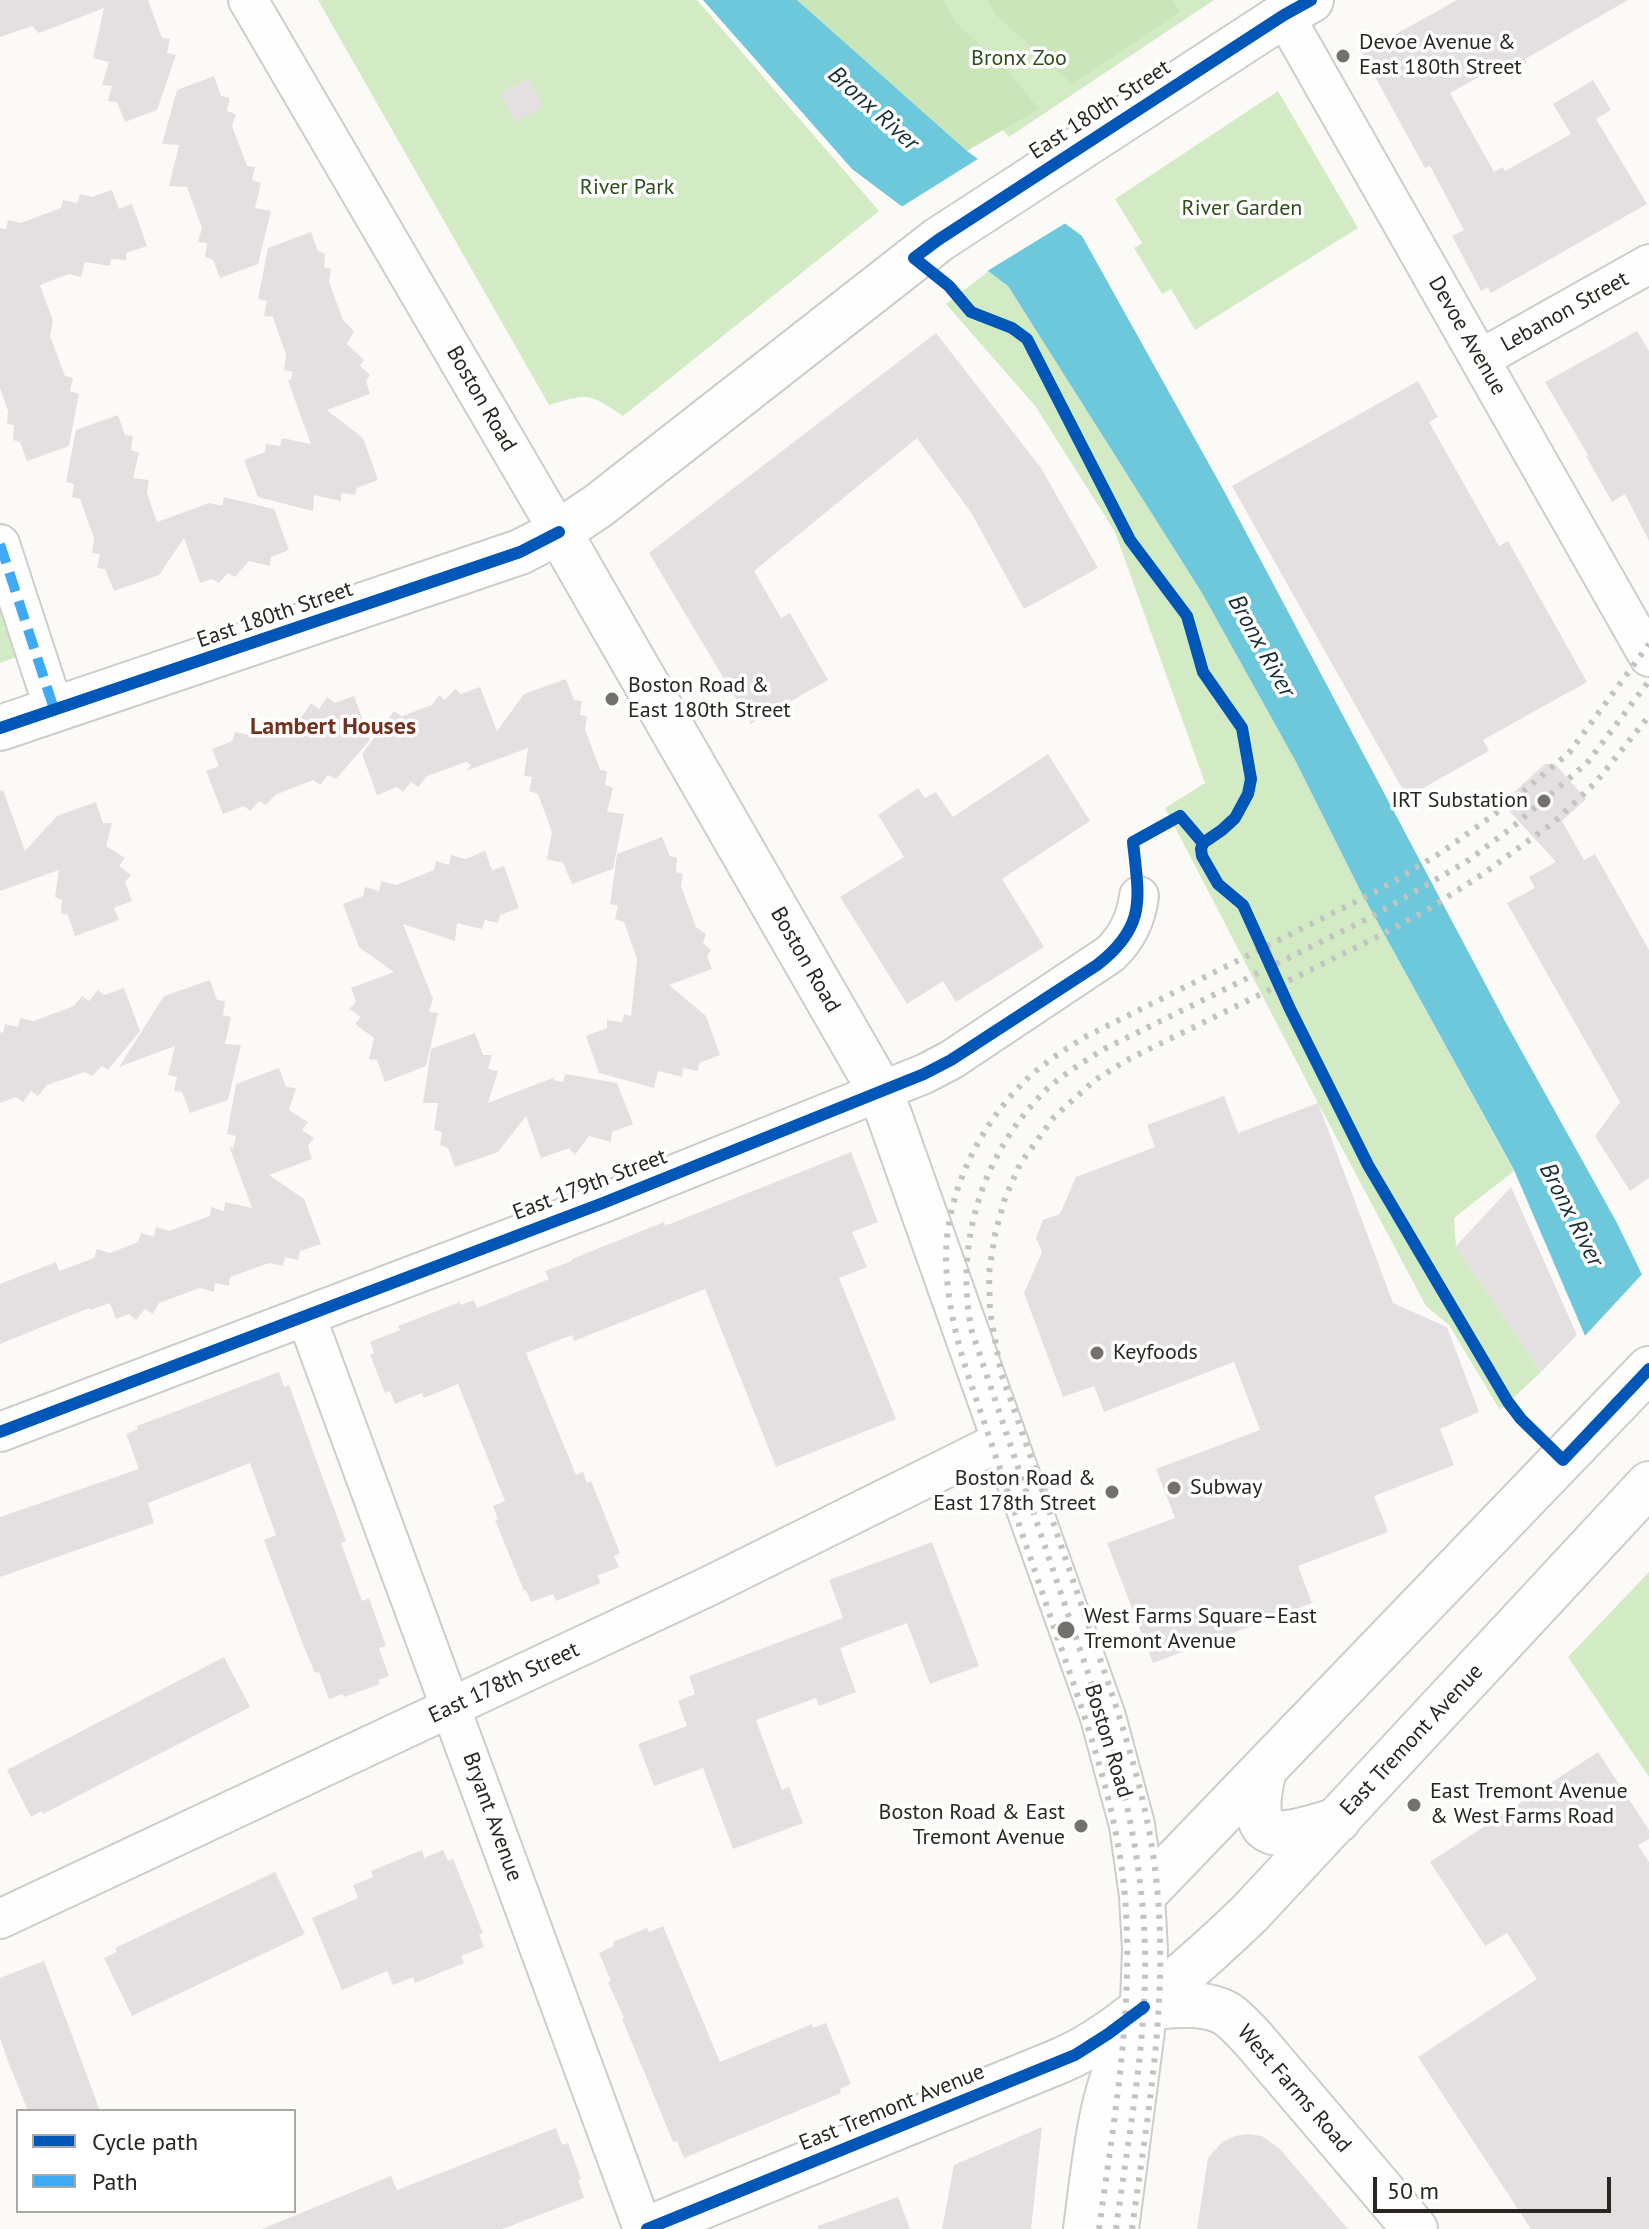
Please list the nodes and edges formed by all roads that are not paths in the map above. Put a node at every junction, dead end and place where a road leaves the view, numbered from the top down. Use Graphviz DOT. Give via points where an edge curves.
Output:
graph roads {
  1 [pos="248,0"];
  2 [pos="1298,7"];
  3 [pos="1649,264"];
  4 [pos="1480,359"];
  5 [pos="559,532"];
  6 [pos="0,544"];
  7 [pos="1649,657"];
  8 [pos="54,709"];
  9 [pos="0,728"];
  10 [pos="1139,896"];
  11 [pos="881,1092"];
  12 [pos="306,1316"];
  13 [pos="1649,1369"];
  14 [pos="0,1432"];
  15 [pos="1005,1439"];
  16 [pos="1643,1491"];
  17 [pos="451,1708"];
  18 [pos="1264,1770"];
  19 [pos="1338,1820"];
  20 [pos="1142,1896"];
  21 [pos="0,1919"];
  22 [pos="1144,2007"];
  23 [pos="645,2229"];
  24 [pos="1083,2229"];
  25 [pos="1116,2229"];
  26 [pos="1415,2229"];
  1 -- 5 [label="street, Boston Road"];
  2 -- 4 [label="street, Devoe Avenue"];
  2 -- 5 [label="main road, East 180th Street" via="926,249"];
  3 -- 4 [label="street, Lebanon Street"];
  4 -- 7 [label="street, Devoe Avenue"];
  5 -- 8 [label="main road, East 180th Street" via="520,552"];
  5 -- 11 [label="main road, Boston Road"];
  6 -- 8 [label="street"];
  8 -- 9 [label="main road, East 180th Street"];
  10 -- 11 [label="street, East 179th Street" via="1128,932 1110,954 938,1068"];
  11 -- 12 [label="street, East 179th Street"];
  11 -- 15 [label="main road, Boston Road"];
  12 -- 14 [label="street, East 179th Street"];
  12 -- 17 [label="street, Bryant Avenue"];
  13 -- 18 [label="main road"];
  15 -- 17 [label="street, East 178th Street"];
  15 -- 20 [label="main road, Boston Road" via="1112,1745 1132,1825"];
  16 -- 19 [label="main road, East Tremont Avenue"];
  17 -- 21 [label="street, East 178th Street"];
  17 -- 23 [label="street, Bryant Avenue"];
  18 -- 19 [label="main road" via="1258,1805 1261,1822 1271,1831 1299,1832"];
  18 -- 20 [label="main road"];
  19 -- 22 [label="main road, East Tremont Avenue" via="1235,1928"];
  20 -- 22 [label="main road, Boston Road"];
  22 -- 23 [label="main road, East Tremont Avenue" via="1075,2055"];
  22 -- 24 [label="street, Boston Road" via="1119,2052 1101,2106"];
  22 -- 25 [label="main road, Boston Road"];
  22 -- 26 [label="main road, West Farms Road" via="1205,2007 1236,2021"];
}
